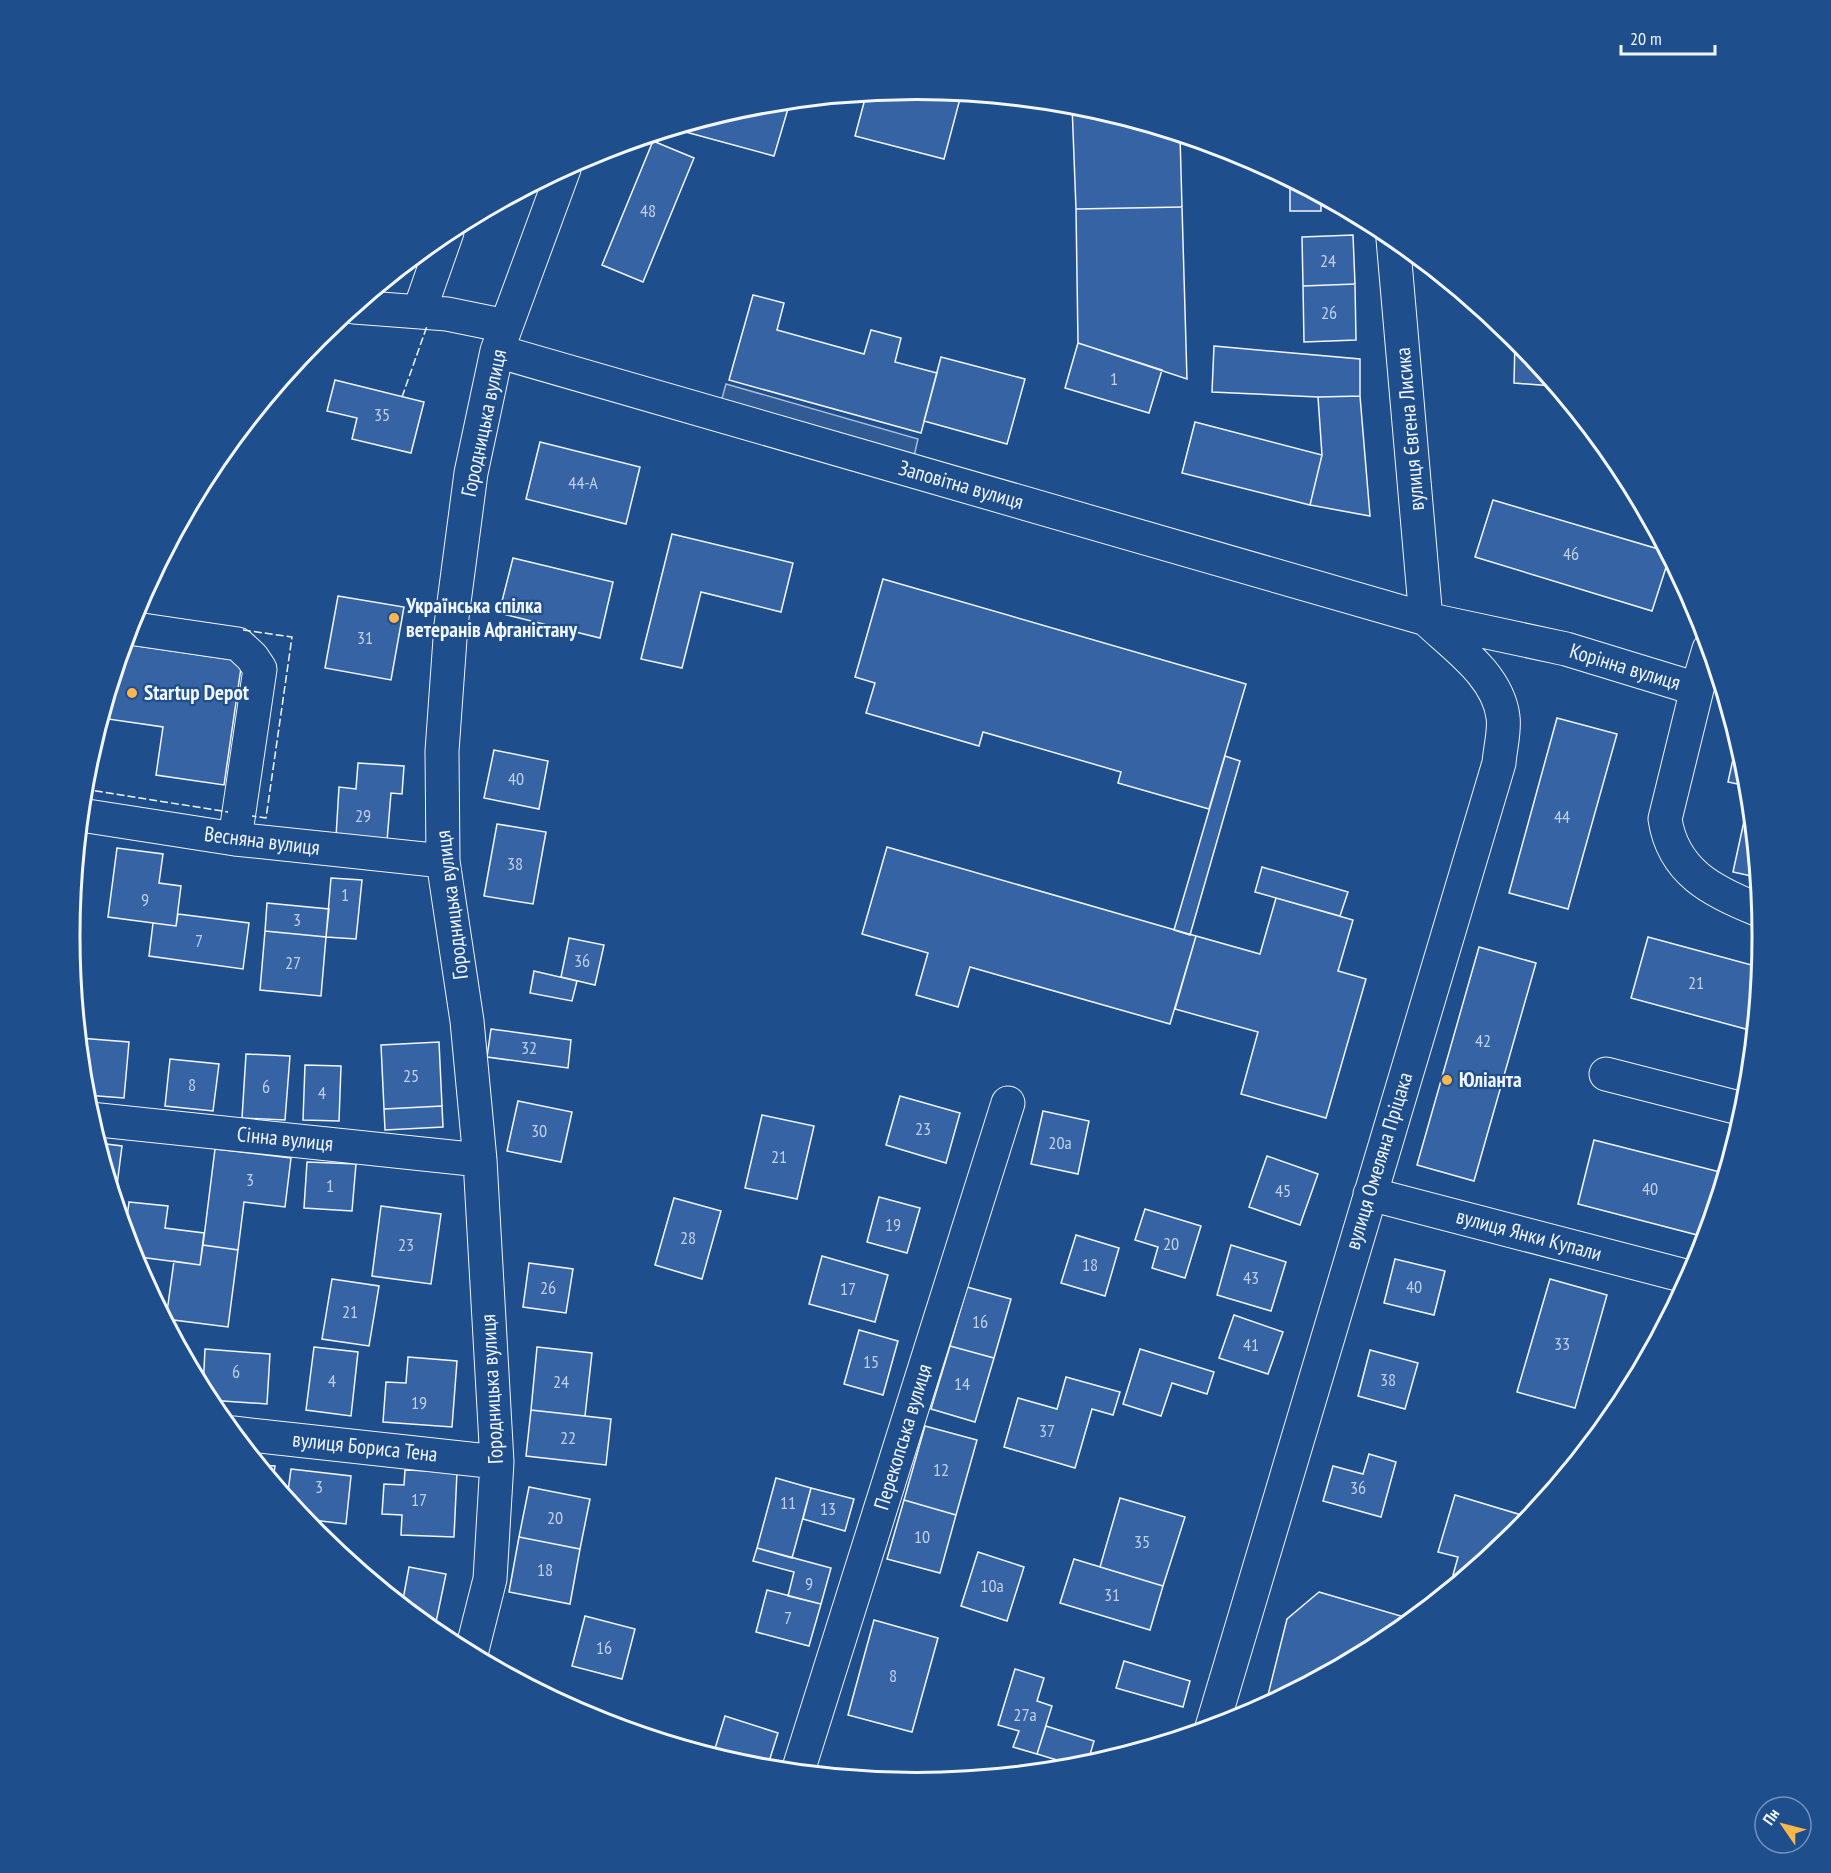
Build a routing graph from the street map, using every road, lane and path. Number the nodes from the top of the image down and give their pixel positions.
1 (560, 181) edge
2 (442, 248) edge
3 (1394, 251) edge
4 (364, 308) edge
5 (420, 312) junction
6 (501, 339) junction
7 (1426, 619) junction
8 (138, 629) edge
9 (1705, 661) edge
10 (1697, 689) junction
11 (89, 816) edge
12 (235, 839) junction
13 (443, 861) junction
14 (1751, 907) edge
15 (1606, 1074) dead end
16 (1008, 1103) dead end
17 (1734, 1107) edge
18 (101, 1120) edge
19 (480, 1160) junction
20 (1370, 1194) junction
21 (1680, 1274) edge
22 (244, 1434) edge
23 (497, 1462) junction
24 (473, 1645) edge
25 (1215, 1716) edge
26 (800, 1764) edge

1 - 6 street, Городницька вулиця
2 - 5 street
3 - 7 street, вулиця Євгена Лисика
4 - 5 street, Заповітна вулиця
5 - 6 street, Заповітна вулиця
6 - 7 street, Заповітна вулиця
6 - 13 street, Городницька вулиця
7 - 10 street, Корінна вулиця
7 - 20 street, вулиця Омеляна Пріцака
8 - 12 street
9 - 10 street
10 - 14 street, Корінна вулиця
11 - 12 street, Весняна вулиця
12 - 13 street, Весняна вулиця
13 - 19 street, Городницька вулиця
15 - 17 street
16 - 26 street, Перекопська вулиця
18 - 19 street, Сінна вулиця
19 - 23 street, Городницька вулиця
20 - 21 street, вулиця Янки Купали
20 - 25 street, вулиця Омеляна Пріцака
22 - 23 street, вулиця Бориса Тена
23 - 24 street, Городницька вулиця

